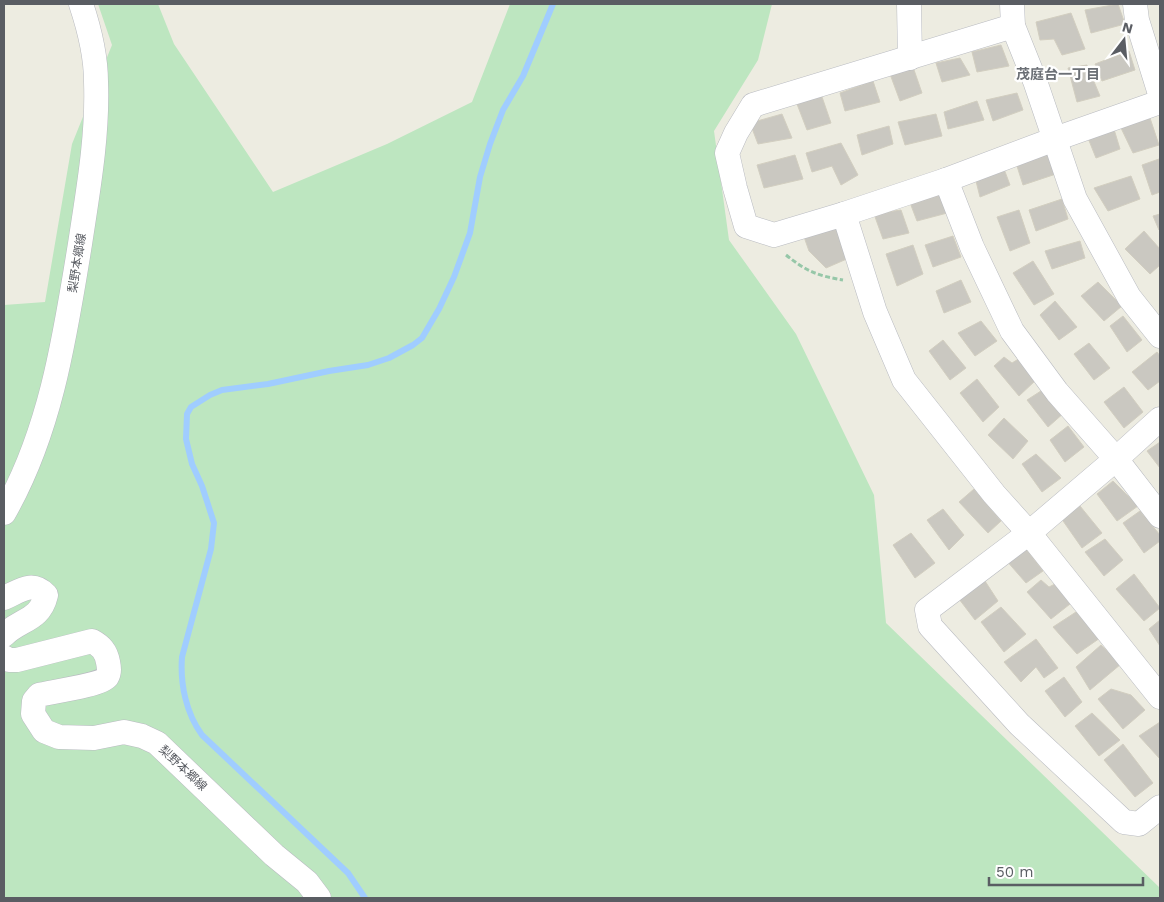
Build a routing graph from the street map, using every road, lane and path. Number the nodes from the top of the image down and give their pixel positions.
1 (81, 4) edge
2 (908, 4) edge
3 (1135, 4) edge
4 (1012, 15) edge
5 (910, 58) junction
6 (1160, 94) edge
7 (1160, 102) edge
8 (1055, 139) junction
9 (946, 180) junction
10 (844, 214) junction
11 (760, 230) junction
12 (866, 284) junction
13 (1160, 336) edge
14 (1160, 419) edge
15 (1116, 460) junction
16 (4, 513) edge
17 (1160, 516) edge
18 (1029, 533) junction
19 (4, 598) edge
20 (4, 635) edge
21 (4, 657) edge
22 (1160, 698) edge
23 (1160, 806) edge
24 (319, 898) edge

1 - 16 street, 梨野本郷線
2 - 5 street
3 - 6 street
4 - 5 street
4 - 8 street
5 - 11 street
7 - 8 street
8 - 9 street
8 - 13 street
9 - 10 street
9 - 15 street
10 - 11 street
10 - 12 street
11 - 12 path
12 - 18 street
14 - 15 street
15 - 17 street
15 - 18 street
18 - 22 street
18 - 23 street
19 - 20 street
21 - 24 street, 梨野本郷線

